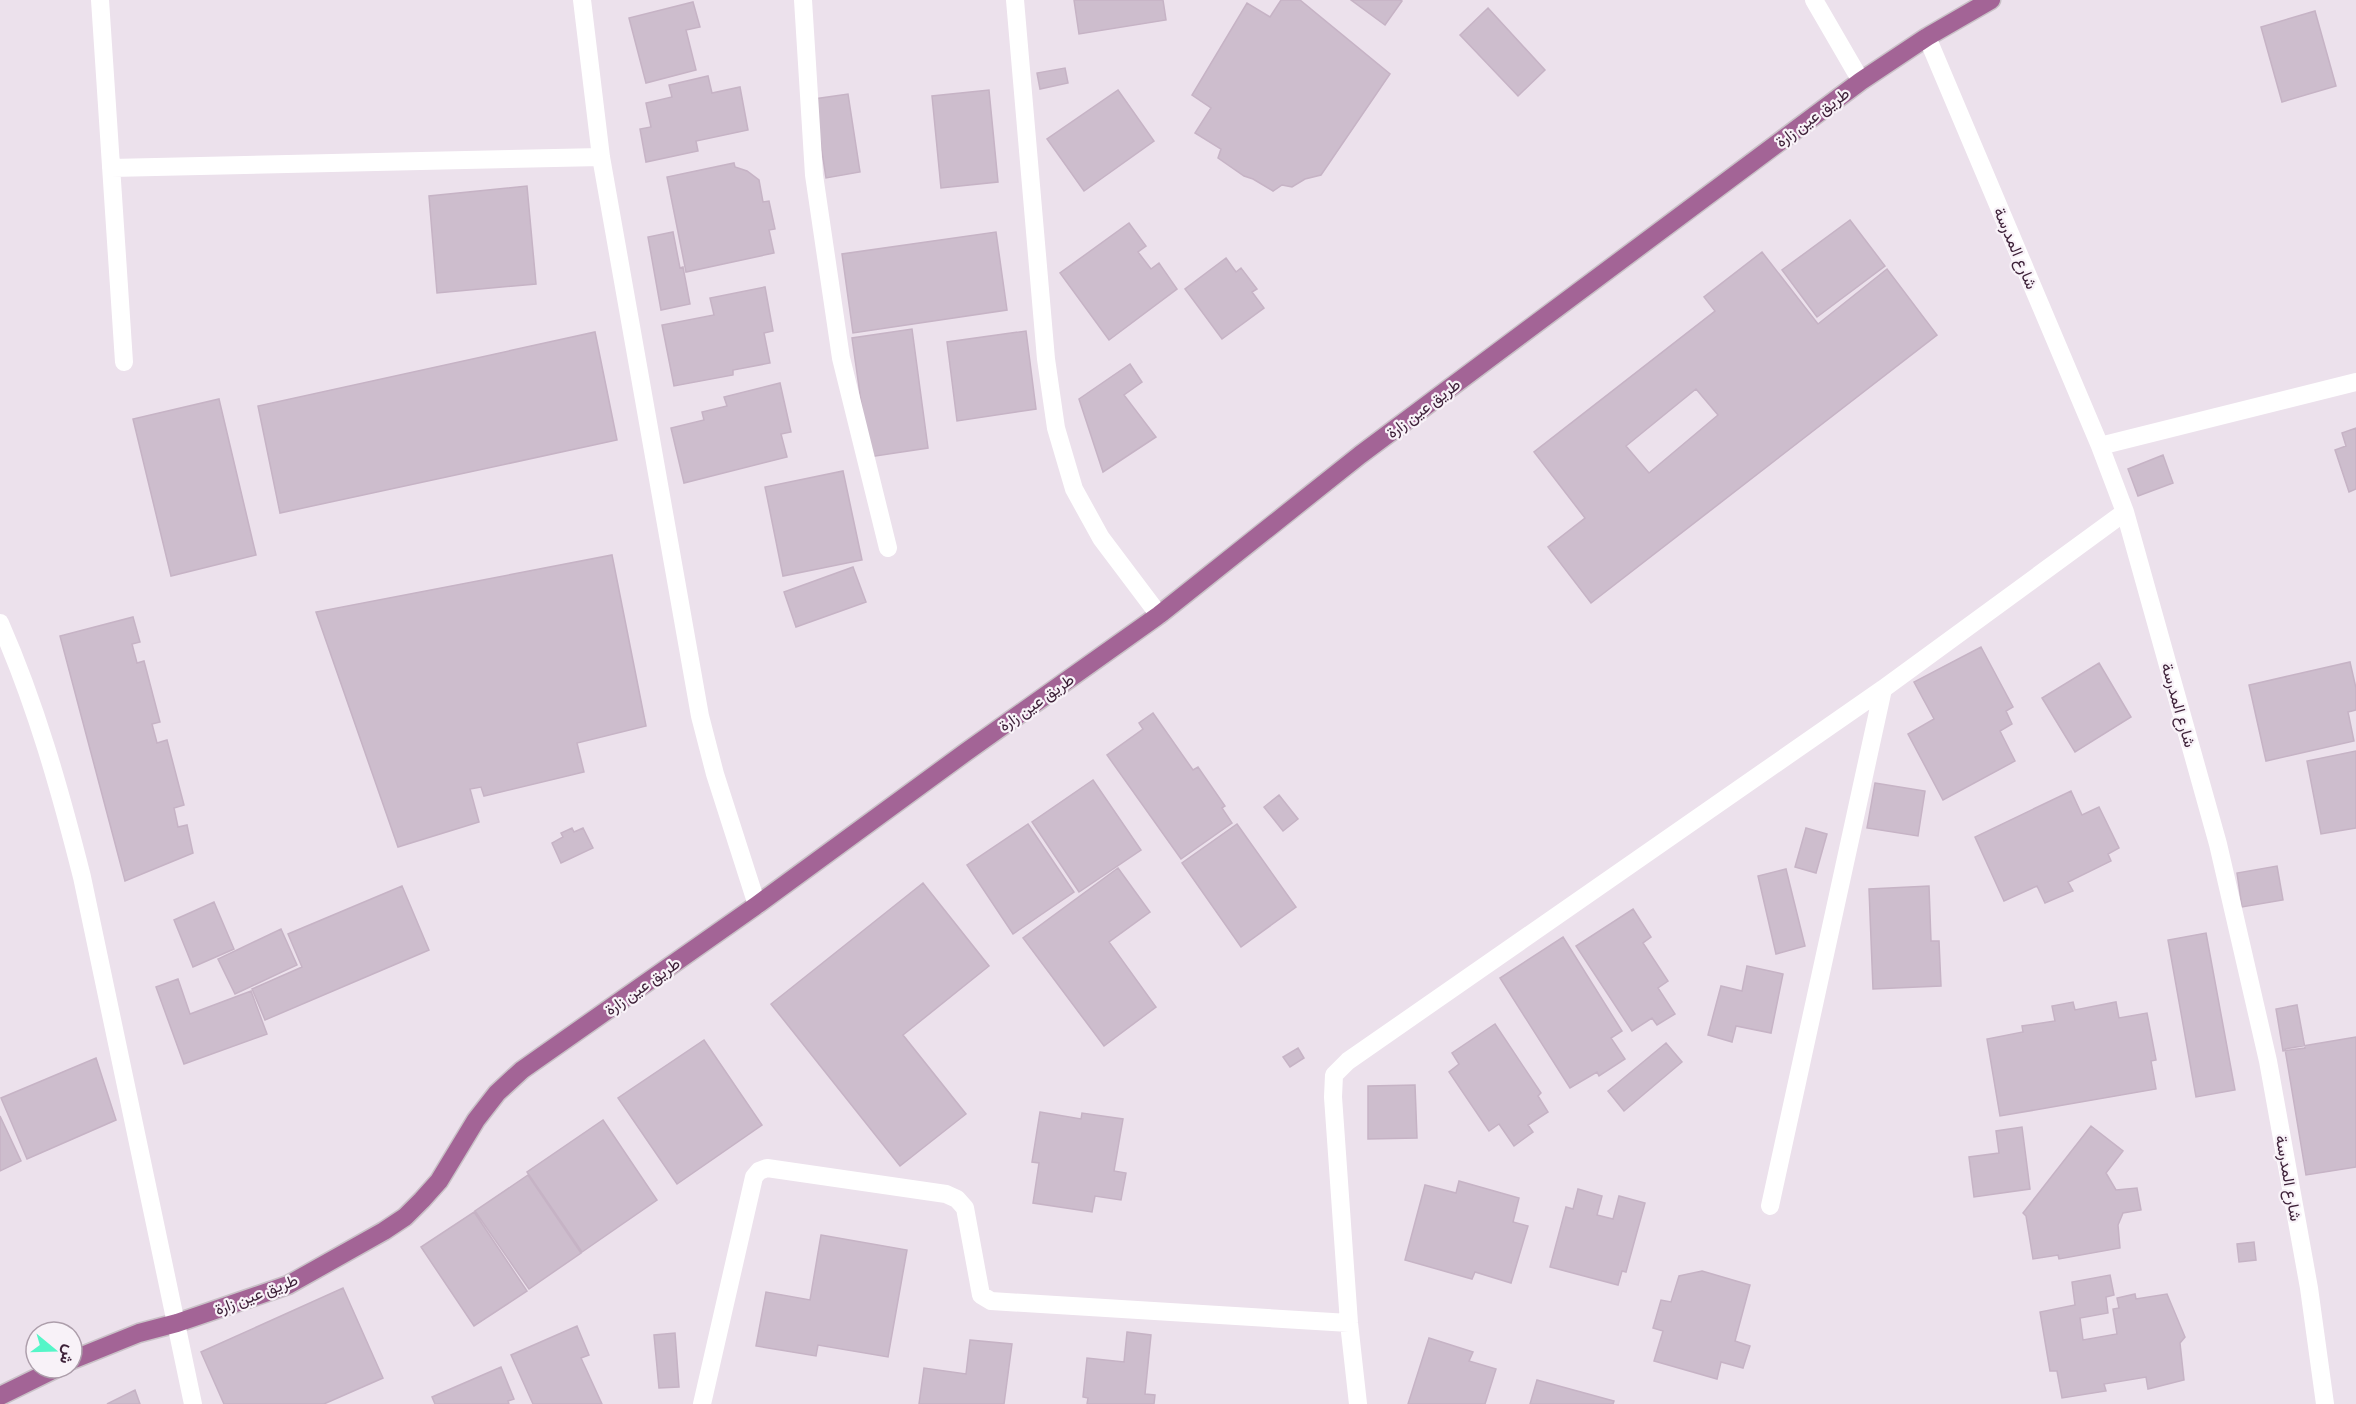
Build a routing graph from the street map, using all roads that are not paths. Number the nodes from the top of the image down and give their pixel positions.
1 (100, 0) edge
2 (582, 0) edge
3 (803, 0) edge
4 (1015, 0) edge
5 (1814, 0) edge
6 (1991, 0) edge
7 (1927, 37) junction
8 (1861, 81) junction
9 (601, 157) junction
10 (111, 168) junction
11 (124, 362) dead end
12 (2356, 382) edge
13 (2100, 446) junction
14 (2125, 512) junction
15 (888, 549) dead end
16 (1159, 615) junction
17 (0, 623) edge
18 (1883, 689) junction
19 (757, 905) junction
20 (1770, 1206) dead end
21 (177, 1323) junction
22 (1349, 1323) junction
23 (84, 1355) edge
24 (33, 1380) edge
25 (0, 1396) edge
26 (193, 1404) edge
27 (702, 1404) edge
28 (1358, 1404) edge
29 (2325, 1404) edge

1 - 10 street
2 - 9 street
3 - 15 street
4 - 16 street
5 - 8 street
6 - 7 main road, طريق عين زارة
7 - 8 main road, طريق عين زارة
7 - 13 street, شارع المدرسة
8 - 16 main road, طريق عين زارة
9 - 10 street
9 - 19 street
10 - 11 street
12 - 13 street
13 - 14 street, شارع المدرسة
14 - 18 street
14 - 29 street, شارع المدرسة
16 - 19 main road, طريق عين زارة
17 - 21 street
18 - 20 street
18 - 22 street
19 - 21 main road, طريق عين زارة
21 - 23 main road, طريق عين زارة
21 - 26 street
22 - 27 street
22 - 28 street
24 - 25 main road

